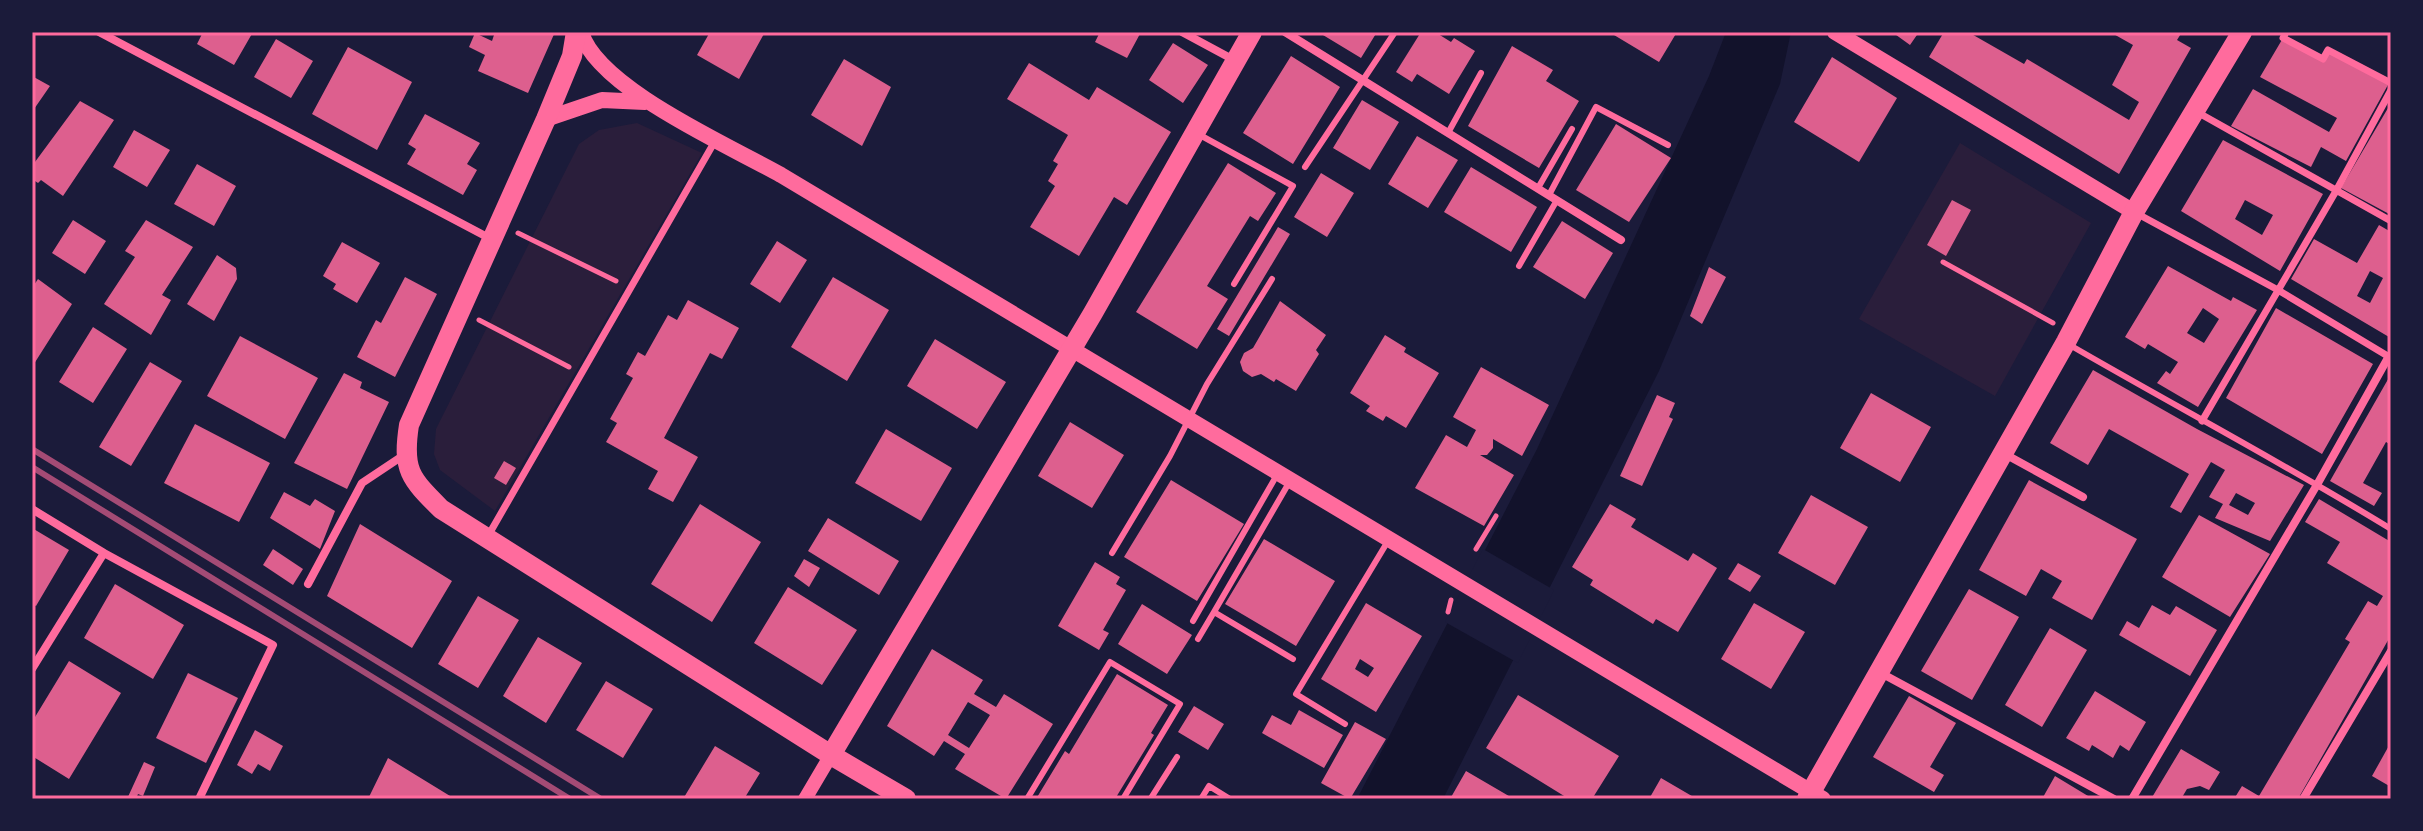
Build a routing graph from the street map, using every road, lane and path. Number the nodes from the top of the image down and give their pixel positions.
1 (99, 32) edge
2 (578, 32) edge
3 (1182, 32) edge
4 (1252, 32) edge
5 (1285, 32) edge
6 (1395, 32) edge
7 (1835, 32) edge
8 (2242, 32) edge
9 (2286, 32) edge
10 (111, 35) edge
11 (1235, 61) junction
12 (1481, 73) dead end
13 (1363, 80) junction
14 (2391, 83) edge
15 (2391, 90) edge
16 (646, 102) junction
17 (2195, 111) junction
18 (546, 119) junction
19 (1572, 129) dead end
20 (1195, 132) junction
21 (1448, 133) junction
22 (716, 139) junction
23 (1668, 145) dead end
24 (1305, 167) dead end
25 (1538, 188) junction
26 (2336, 191) junction
27 (1553, 198) junction
28 (2134, 212) junction
29 (2391, 221) edge
30 (495, 232) junction
31 (1621, 240) dead end
32 (1943, 262) dead end
33 (1519, 266) dead end
34 (1272, 279) dead end
35 (1234, 284) dead end
36 (630, 288) junction
37 (2278, 290) junction
38 (459, 312) junction
39 (2068, 338) junction
40 (1072, 348) junction
41 (2390, 356) edge
42 (580, 373) junction
43 (1188, 419) junction
44 (2202, 421) junction
45 (2002, 453) junction
46 (404, 455) junction
47 (1284, 477) junction
48 (2318, 483) junction
49 (2083, 497) dead end
50 (32, 509) edge
51 (1496, 516) dead end
52 (2391, 529) edge
53 (487, 538) junction
54 (1390, 538) junction
55 (1476, 549) dead end
56 (104, 553) junction
57 (1112, 553) dead end
58 (308, 584) dead end
59 (1214, 612) junction
60 (1193, 621) dead end
61 (1198, 639) dead end
62 (2391, 651) edge
63 (1293, 659) dead end
64 (32, 669) edge
65 (1877, 671) junction
66 (1345, 724) dead end
67 (831, 755) junction
68 (1177, 757) dead end
69 (1813, 797) edge
70 (199, 799) edge
71 (805, 799) edge
72 (906, 799) edge
73 (1027, 799) edge
74 (1123, 799) edge
75 (1151, 799) edge
76 (1201, 799) edge
77 (1230, 799) edge
78 (2114, 799) edge
79 (2132, 799) edge
80 (2303, 799) edge

1 - 10 street
2 - 16 main road
2 - 18 main road
3 - 11 street
4 - 11 main road
5 - 13 street
6 - 13 lane
7 - 28 main road
8 - 17 main road
9 - 14 street
10 - 30 street
11 - 20 main road
12 - 21 lane
13 - 21 street
13 - 24 lane
15 - 26 street
16 - 18 main road
16 - 22 main road
17 - 26 street
17 - 28 main road
18 - 30 main road
19 - 25 lane
20 - 35 lane
20 - 40 main road
21 - 25 street
22 - 36 street
22 - 40 main road
23 - 27 lane
25 - 27 street
26 - 29 street
26 - 37 street
27 - 31 street
27 - 33 lane
28 - 37 street
28 - 39 main road
30 - 36 path
30 - 38 main road
32 - 39 path
34 - 43 lane
36 - 42 street
37 - 41 street
37 - 44 street
38 - 42 path
38 - 46 main road
39 - 44 lane
39 - 45 main road
40 - 43 main road
40 - 67 main road
41 - 48 street
42 - 53 street
43 - 47 main road
43 - 57 lane
44 - 48 lane
45 - 49 street
45 - 65 main road
46 - 53 main road
46 - 58 street
47 - 54 main road
47 - 59 lane
47 - 60 lane
48 - 52 lane
48 - 79 street
50 - 56 street
51 - 55 path
53 - 67 main road
54 - 66 lane
54 - 69 main road
56 - 64 street
56 - 70 street
59 - 61 lane
59 - 63 lane
62 - 80 street
65 - 69 main road
65 - 78 street
67 - 71 street
67 - 72 main road
68 - 75 lane
73 - 74 lane
76 - 77 lane

